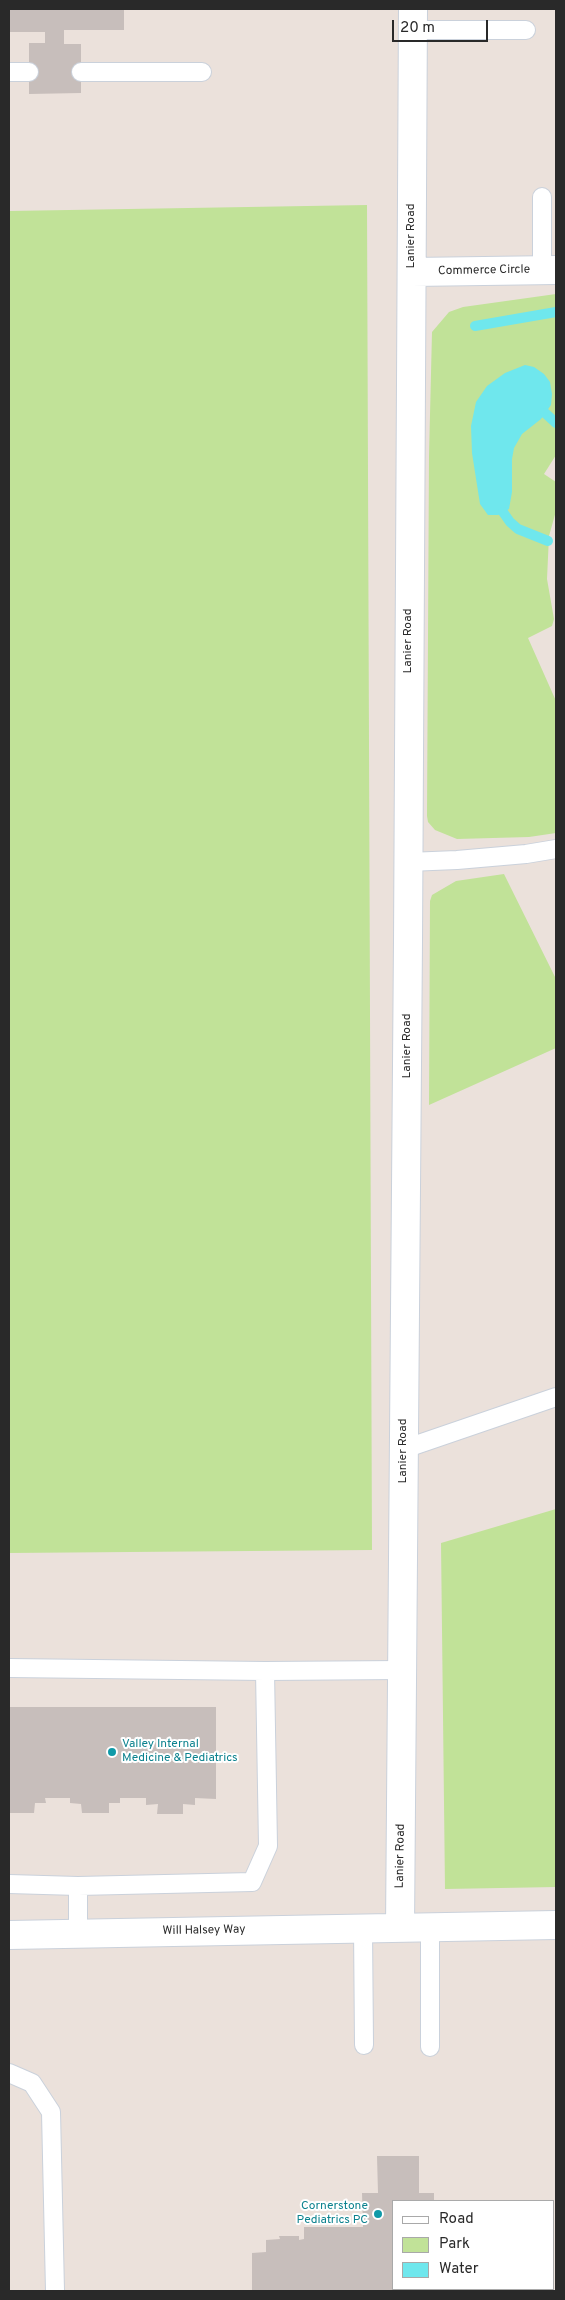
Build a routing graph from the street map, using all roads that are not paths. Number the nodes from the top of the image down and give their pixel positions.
1 (413, 19) edge
2 (526, 30) dead end
3 (9, 72) edge
4 (29, 72) dead end
5 (81, 72) dead end
6 (202, 72) dead end
7 (542, 197) dead end
8 (549, 270) edge
9 (412, 272) junction
10 (556, 849) edge
11 (408, 862) junction
12 (556, 1397) edge
13 (404, 1449) junction
14 (9, 1668) edge
15 (402, 1670) junction
16 (265, 1671) junction
17 (9, 1884) edge
18 (78, 1886) junction
19 (556, 1925) edge
20 (430, 1926) junction
21 (363, 1927) junction
22 (400, 1927) junction
23 (78, 1934) junction
24 (9, 1935) edge
25 (364, 2045) dead end
26 (430, 2047) dead end
27 (9, 2074) edge
28 (54, 2291) edge

1 - 2 lane
1 - 9 street, Lanier Road
3 - 4 lane
5 - 6 lane
7 - 8 lane
8 - 9 street, Commerce Circle
9 - 11 street, Lanier Road
10 - 11 lane
11 - 13 street, Lanier Road
12 - 13 lane
13 - 15 street, Lanier Road
14 - 16 lane
15 - 16 lane
15 - 22 street, Lanier Road
16 - 18 lane
17 - 18 lane
18 - 23 lane
19 - 20 street
20 - 22 street
20 - 26 lane
21 - 22 street, Will Halsey Way
21 - 23 street, Will Halsey Way
21 - 25 lane
23 - 24 street, Will Halsey Way
27 - 28 lane

